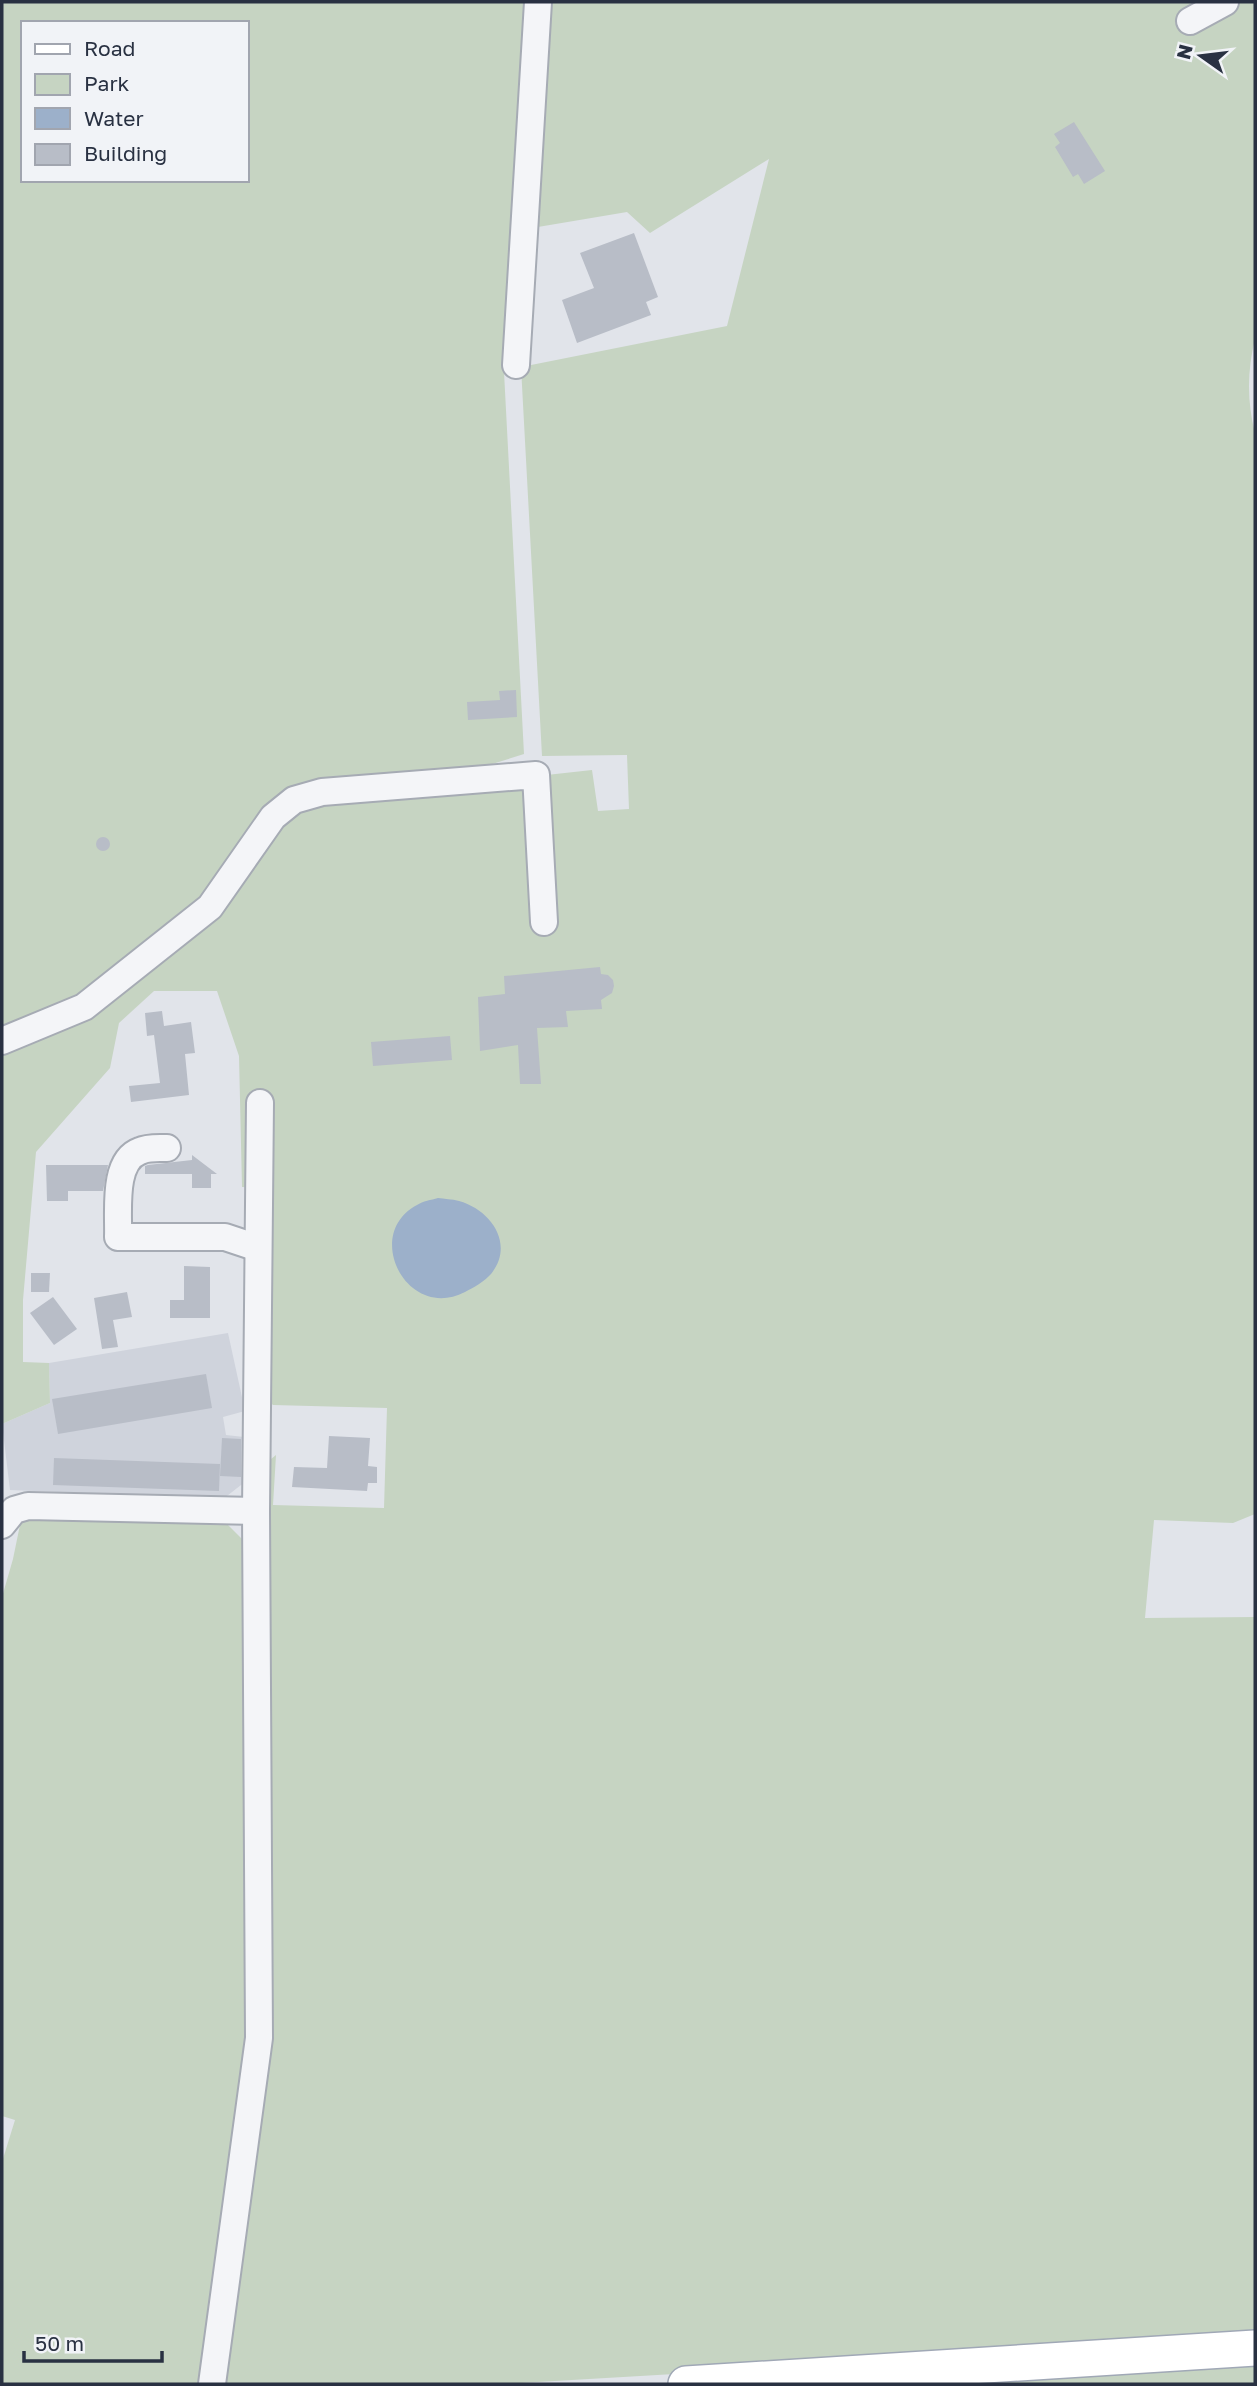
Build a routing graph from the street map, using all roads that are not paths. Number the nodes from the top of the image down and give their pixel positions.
1 (538, 2) edge
2 (1225, 2) edge
3 (1190, 21) dead end
4 (516, 365) dead end
5 (544, 922) dead end
6 (2, 1041) edge
7 (260, 1104) dead end
8 (167, 1148) dead end
9 (258, 1248) junction
10 (256, 1511) junction
11 (2, 1525) edge
12 (1255, 2348) edge
13 (212, 2384) edge
14 (686, 2384) edge

1 - 4 street
2 - 3 street
5 - 6 street
7 - 9 street
8 - 9 street
9 - 10 street
10 - 11 street
10 - 13 street
12 - 14 main road

